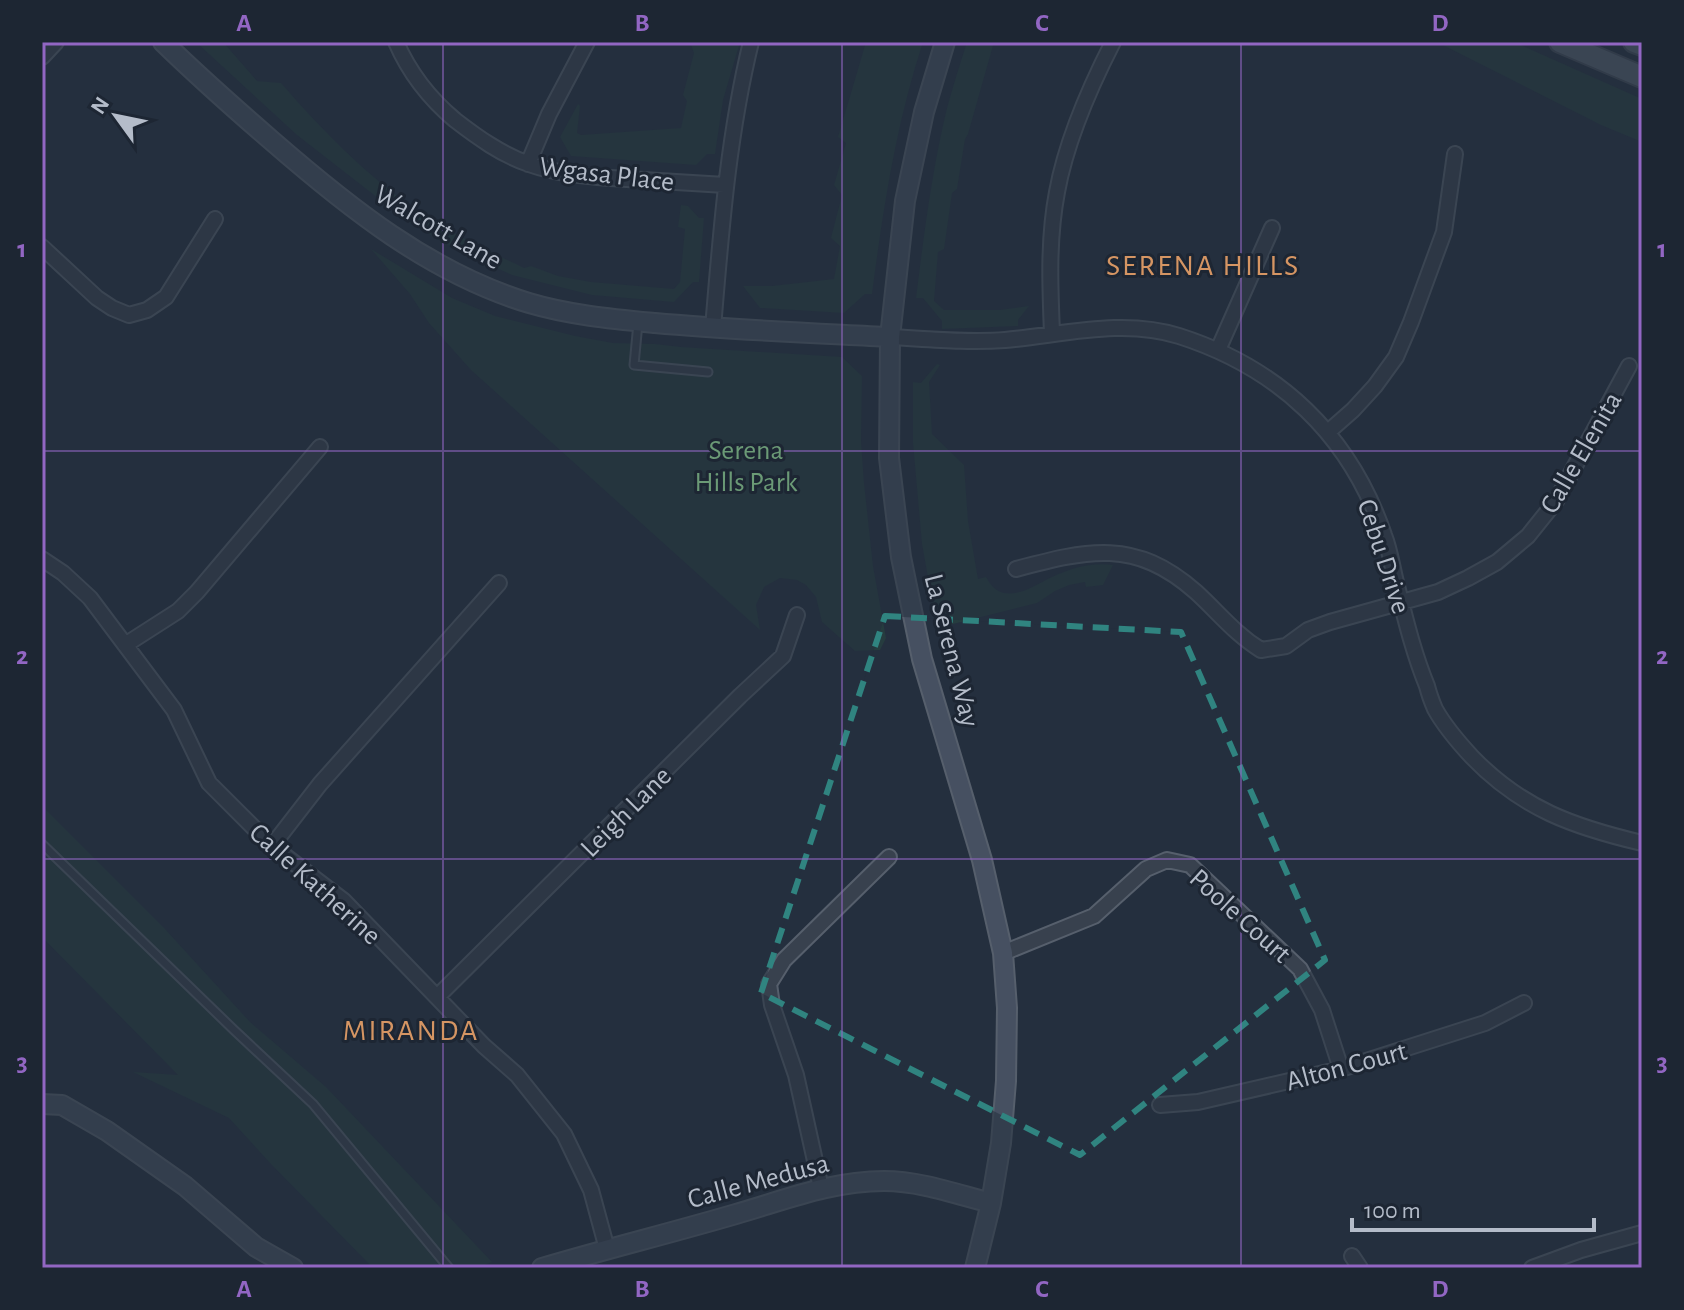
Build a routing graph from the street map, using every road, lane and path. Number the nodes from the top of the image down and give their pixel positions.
1 (56, 42) edge
2 (163, 42) edge
3 (396, 42) edge
4 (587, 42) edge
5 (751, 42) edge
6 (945, 42) edge
7 (1113, 42) edge
8 (1560, 42) edge
9 (1634, 42) edge
10 (1642, 45) edge
11 (42, 57) edge
12 (1642, 77) edge
13 (1455, 154) dead end
14 (528, 164) junction
15 (725, 185) junction
16 (215, 219) dead end
17 (1272, 228) dead end
18 (42, 247) edge
19 (638, 321) junction
20 (713, 328) junction
21 (1052, 333) junction
22 (890, 337) junction
23 (1218, 350) junction
24 (1629, 366) dead end
25 (708, 372) dead end
26 (1328, 432) junction
27 (320, 447) dead end
28 (42, 559) edge
29 (1016, 569) dead end
30 (499, 583) dead end
31 (1401, 603) junction
32 (797, 615) dead end
33 (125, 645) junction
34 (1642, 843) edge
35 (42, 844) edge
36 (272, 846) junction
37 (889, 857) dead end
38 (1003, 953) junction
39 (437, 997) junction
40 (1524, 1003) dead end
41 (1341, 1069) junction
42 (42, 1104) edge
43 (1160, 1105) dead end
44 (821, 1188) junction
45 (991, 1203) junction
46 (1642, 1233) edge
47 (607, 1249) junction
48 (293, 1268) edge
49 (449, 1268) edge
50 (542, 1268) edge
51 (975, 1268) edge
52 (1532, 1268) edge

1 - 11 street
2 - 19 street, Walcott Lane
3 - 14 street, Wgasa Place
4 - 14 street
5 - 15 street
6 - 22 street, La Serena Way
7 - 21 street
8 - 12 main road
9 - 10 main road
13 - 26 street
14 - 15 street, Wgasa Place
15 - 20 street
16 - 18 street
17 - 23 street
19 - 20 street, Walcott Lane
19 - 25 lane
20 - 22 street, Walcott Lane
21 - 22 street, Cebu Drive
21 - 23 street, Cebu Drive
22 - 38 street, La Serena Way
23 - 26 street, Cebu Drive
24 - 31 street, Calle Elenita
26 - 31 street, Cebu Drive
27 - 33 street
28 - 33 street, Calle Katherine
29 - 31 street, Calle Elenita
30 - 36 street
31 - 34 street, Cebu Drive
32 - 39 street, Leigh Lane
33 - 36 street, Calle Katherine
35 - 49 lane
36 - 39 street, Calle Katherine
37 - 44 street
38 - 41 street, Poole Court
38 - 45 street, La Serena Way
39 - 47 street, Calle Katherine
40 - 41 street, Alton Court
41 - 43 street, Alton Court
42 - 48 street
44 - 45 street, Calle Medusa
44 - 47 street, Calle Medusa
45 - 51 street, La Serena Way
46 - 52 street
47 - 50 street, Calle Medusa

